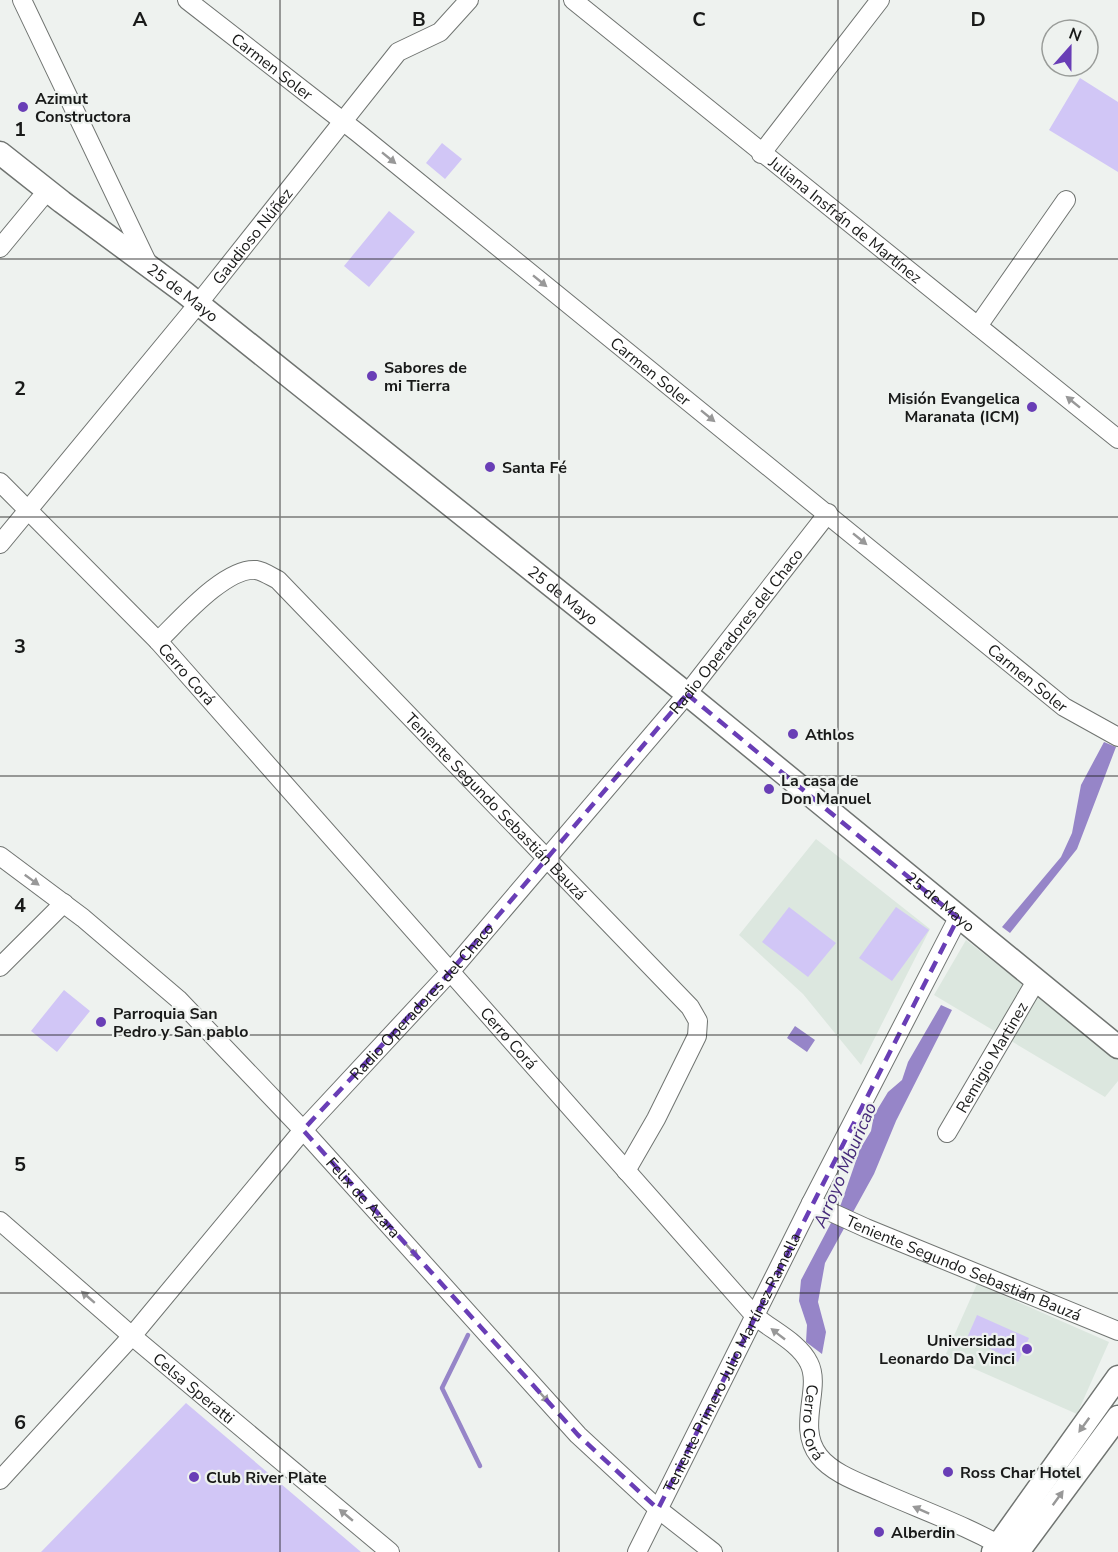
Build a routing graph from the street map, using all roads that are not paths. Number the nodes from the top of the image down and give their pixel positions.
1 (22, 0) edge
2 (187, 0) edge
3 (469, 0) edge
4 (573, 0) edge
5 (880, 0) edge
6 (343, 121) junction
7 (0, 153) edge
8 (761, 154) junction
9 (47, 191) junction
10 (1066, 200) dead end
11 (0, 248) edge
12 (149, 266) junction
13 (198, 304) junction
14 (978, 326) junction
15 (1118, 439) edge
16 (0, 482) edge
17 (28, 510) junction
18 (828, 513) junction
19 (0, 544) edge
20 (158, 641) junction
21 (687, 694) junction
22 (1118, 737) edge
23 (0, 856) edge
24 (545, 859) junction
25 (64, 903) junction
26 (958, 918) junction
27 (0, 967) edge
28 (450, 972) junction
29 (1036, 981) junction
30 (1118, 1047) edge
31 (303, 1130) junction
32 (947, 1132) dead end
33 (626, 1171) junction
34 (811, 1203) junction
35 (0, 1221) edge
36 (754, 1315) junction
37 (1118, 1331) edge
38 (132, 1336) junction
39 (1118, 1377) edge
40 (1118, 1417) edge
41 (0, 1480) edge
42 (658, 1509) junction
43 (1012, 1548) edge
44 (390, 1552) edge
45 (637, 1552) edge
46 (713, 1552) edge

1 - 12 street
2 - 6 street, Carmen Soler
3 - 6 street, Gaudioso Núñez
4 - 8 street, Juliana Insfrán de Martínez
5 - 8 street
6 - 13 street, Gaudioso Núñez
6 -> 18 street, Carmen Soler
7 - 9 main road, 25 de Mayo
8 - 14 street, Juliana Insfrán de Martínez
9 - 11 street
9 - 12 main road, 25 de Mayo
10 - 14 street
12 - 13 main road, 25 de Mayo
13 - 17 street, Gaudioso Núñez
13 - 21 main road, 25 de Mayo
15 -> 14 street, Juliana Insfrán de Martínez
16 - 17 street, Cerro Corá
17 - 19 street, Gaudioso Núñez
17 - 20 street, Cerro Corá
18 - 21 street, Radio Operadores del Chaco
18 -> 22 street, Carmen Soler
20 - 24 street, Teniente Segundo Sebastián Bauzá
20 - 28 street, Cerro Corá
21 - 24 street, Radio Operadores del Chaco
21 - 26 main road, 25 de Mayo
23 -> 25 street, Felix de Azara
24 - 28 street, Radio Operadores del Chaco
24 - 33 street, Teniente Segundo Sebastián Bauzá
25 - 27 street
25 - 31 street, Felix de Azara
26 - 29 main road, 25 de Mayo
26 - 34 street, Teniente Primero Julio Martínez Ramella
28 - 31 street, Radio Operadores del Chaco
28 - 33 street, Cerro Corá
29 - 30 main road, 25 de Mayo
29 - 32 street, Remigio Martinez
31 - 38 street, Radio Operadores del Chaco
31 -> 42 street, Felix de Azara
33 - 36 street, Cerro Corá
34 - 36 street, Teniente Primero Julio Martínez Ramella
34 - 37 street, Teniente Segundo Sebastián Bauzá
38 -> 35 street, Celsa Speratti
36 - 42 street, Teniente Primero Julio Martínez Ramella
43 -> 36 street, Cerro Corá
38 - 41 street, Radio Operadores del Chaco
44 -> 38 street, Celsa Speratti
39 -> 43 main road
43 -> 40 main road
42 - 45 street, Teniente Primero Julio Martínez Ramella
42 - 46 street, Felix de Azara

